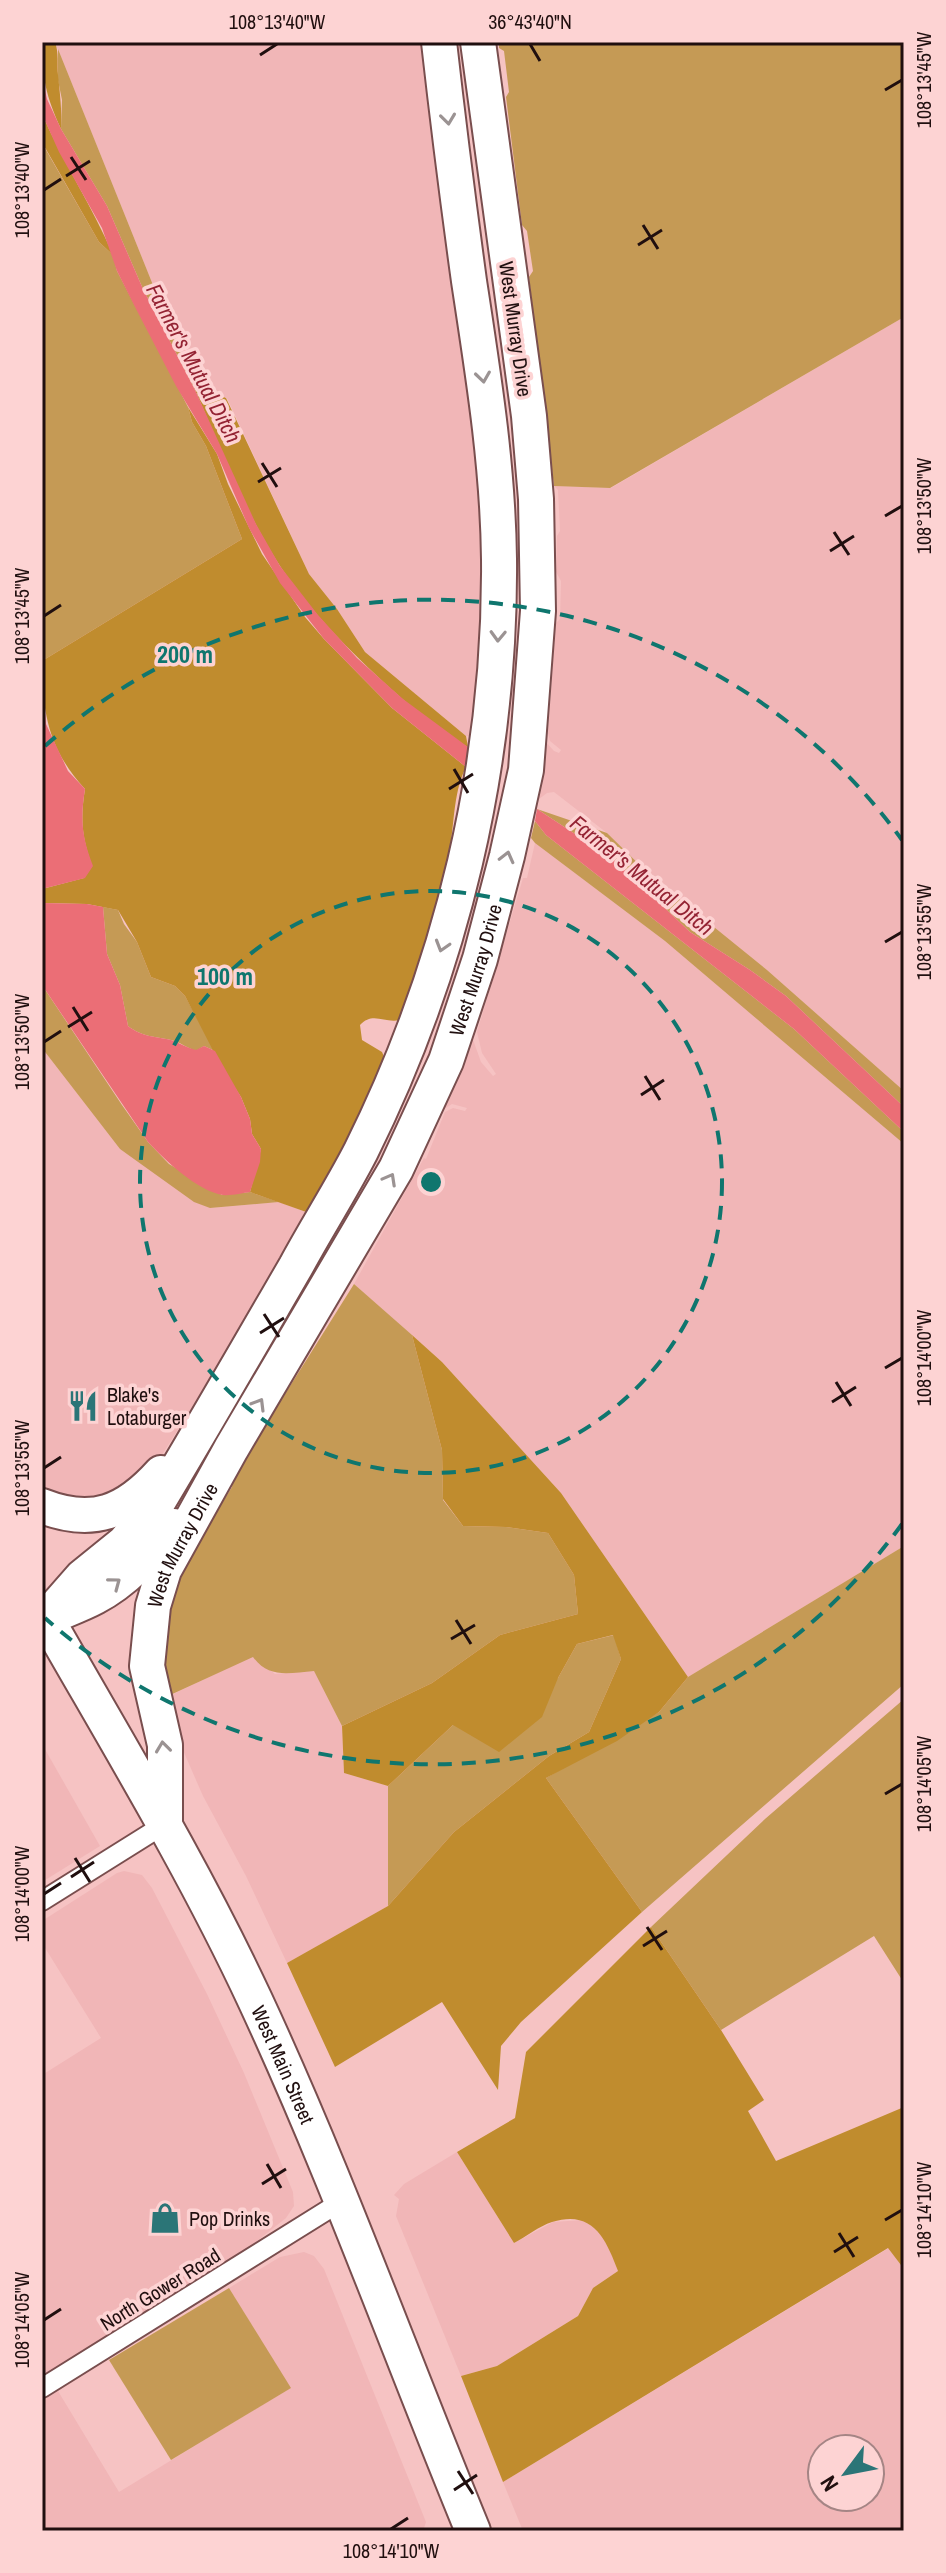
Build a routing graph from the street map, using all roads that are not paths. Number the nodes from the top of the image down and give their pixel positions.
1 (439, 42) edge
2 (478, 42) edge
3 (206, 1421) junction
4 (231, 1449) junction
5 (42, 1506) edge
6 (46, 1618) junction
7 (165, 1824) junction
8 (42, 1901) edge
9 (342, 2201) junction
10 (42, 2388) edge
11 (473, 2531) edge

1 -> 3 highway, West Murray Drive
4 -> 2 highway, West Murray Drive
3 - 5 highway
3 - 6 highway, West Murray Drive
6 -> 4 highway
7 -> 4 highway, West Murray Drive
6 - 7 highway, West Main Street
7 - 8 street
7 - 9 highway, West Main Street
9 - 10 street, North Gower Road
9 - 11 highway, West Main Street

